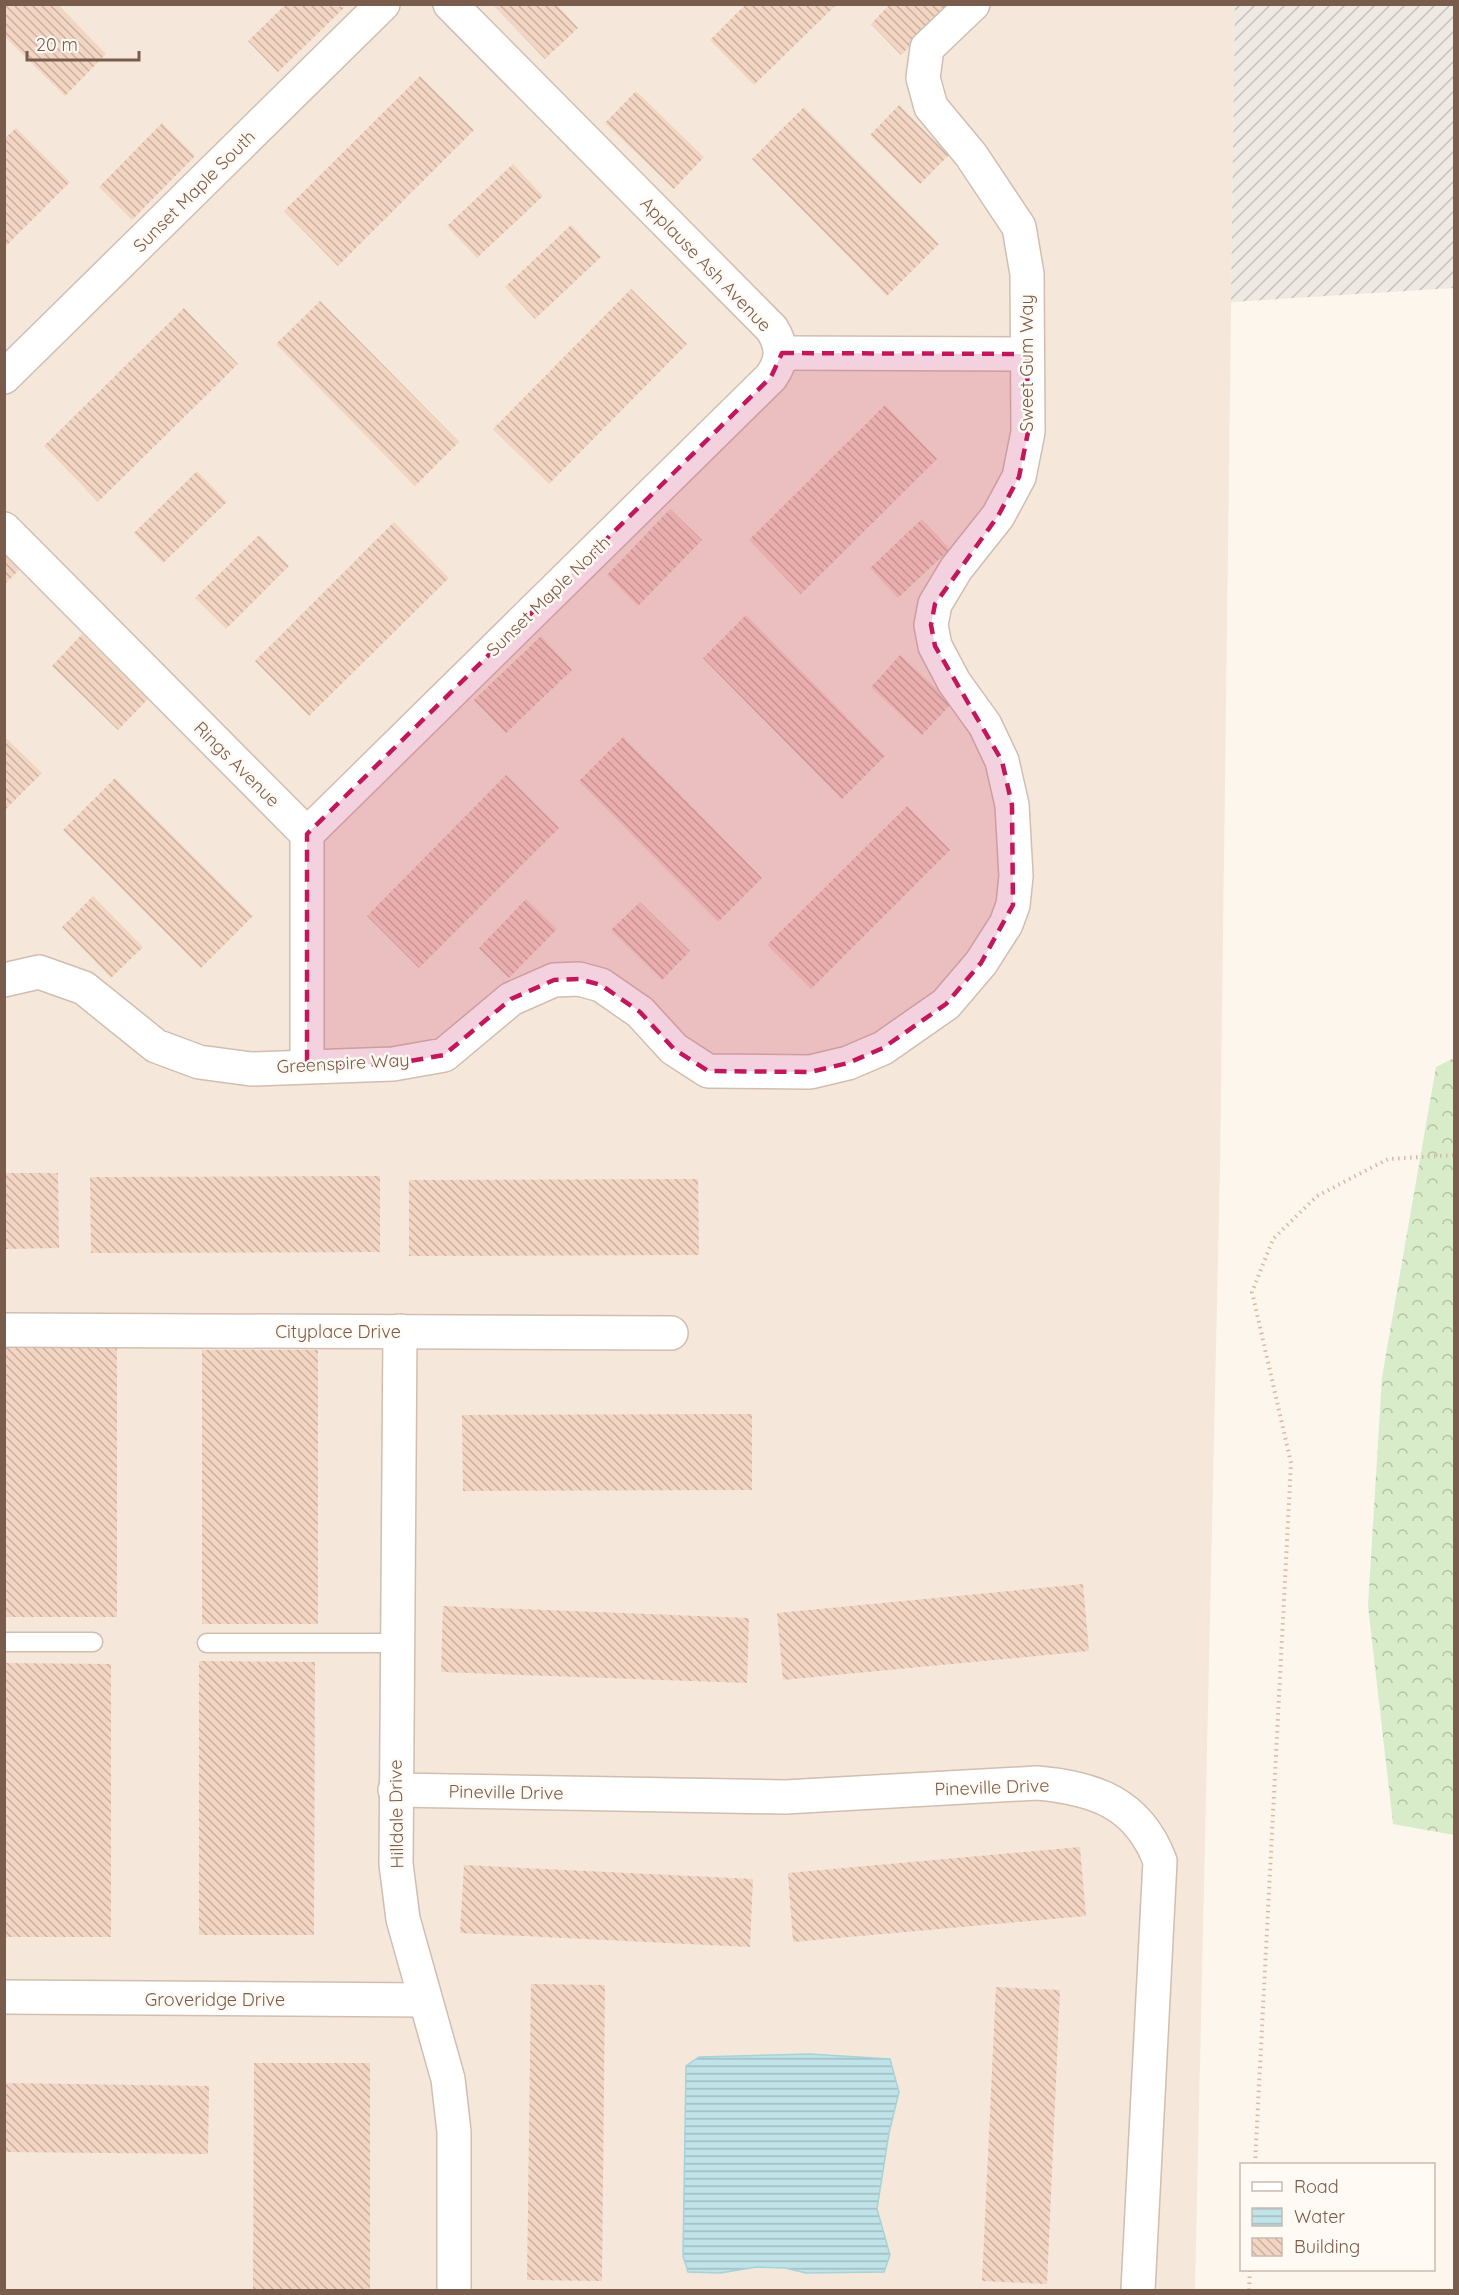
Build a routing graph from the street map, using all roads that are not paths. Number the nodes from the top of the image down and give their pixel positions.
1 (383, 4) edge
2 (450, 4) edge
3 (974, 4) edge
4 (782, 353) junction
5 (1027, 354) junction
6 (4, 377) edge
7 (4, 529) edge
8 (307, 834) junction
9 (1013, 905) joint
10 (4, 980) edge
11 (308, 1065) junction
12 (4, 1330) edge
13 (399, 1331) junction
14 (671, 1333) dead end
15 (4, 1642) edge
16 (93, 1642) dead end
17 (207, 1643) dead end
18 (396, 1643) junction
19 (395, 1790) junction
20 (4, 1997) edge
21 (425, 2000) junction
22 (454, 2290) edge
23 (1138, 2290) edge

1 - 6 street, Sunset Maple South
2 - 4 street, Applause Ash Avenue
3 - 5 street, Sweet Gum Way
4 - 5 street
4 - 8 street, Sunset Maple North
5 - 9 street, Sweet Gum Way
7 - 8 street, Rings Avenue
8 - 11 street
9 - 11 street, Greenspire Way
10 - 11 street, Greenspire Way
12 - 13 street, Cityplace Drive
13 - 14 street, Cityplace Drive
13 - 18 street, Hilldale Drive
15 - 16 lane
17 - 18 lane
18 - 19 street, Hilldale Drive
19 - 21 street, Hilldale Drive
19 - 23 street, Pineville Drive
20 - 21 street, Groveridge Drive
21 - 22 street, Hilldale Drive

